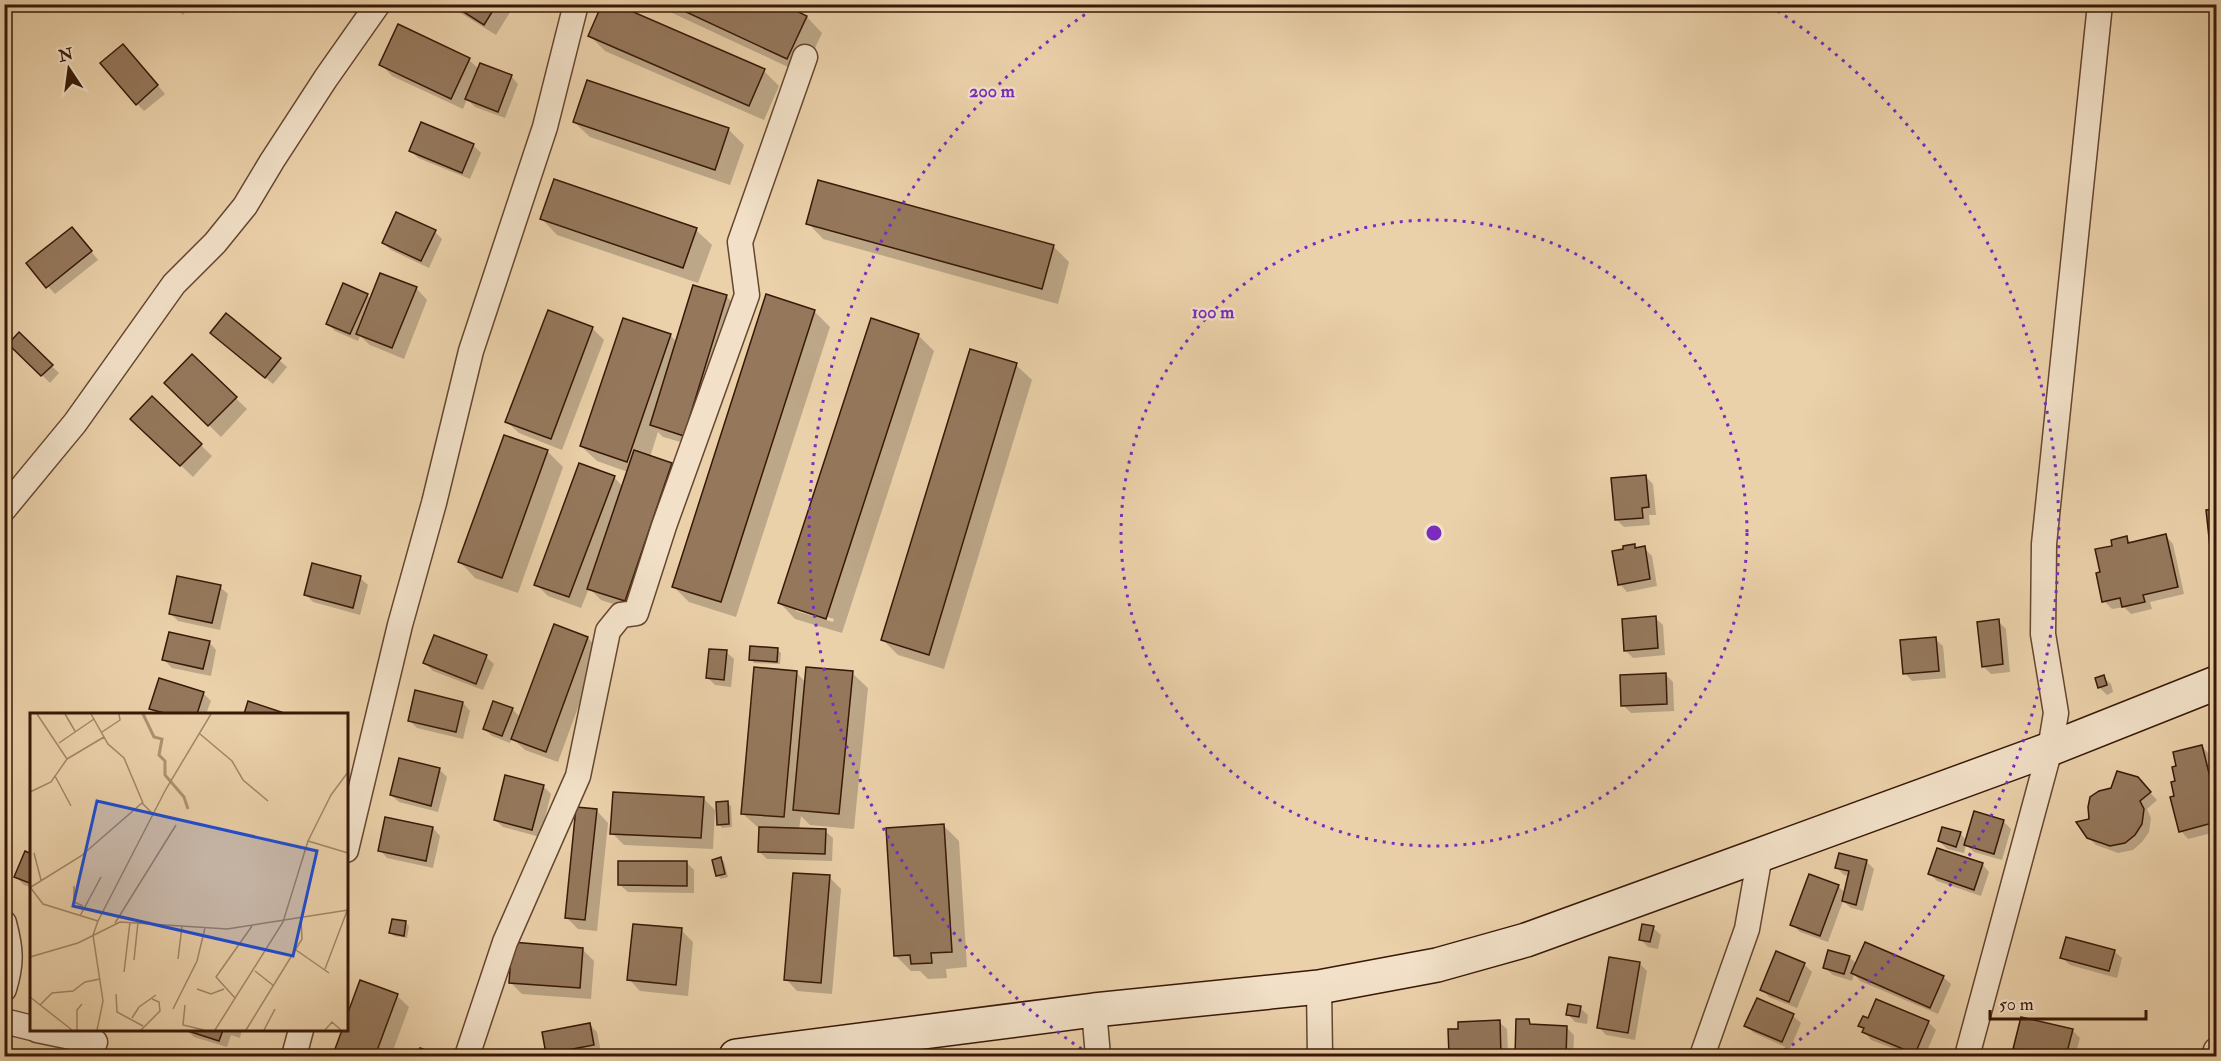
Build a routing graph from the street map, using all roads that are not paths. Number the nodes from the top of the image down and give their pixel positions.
1 (378, 4) edge
2 (2100, 4) edge
3 (572, 8) edge
4 (805, 57) dead end
5 (4, 509) edge
6 (2217, 683) edge
7 (2050, 749) junction
8 (348, 842) edge
9 (1760, 855) junction
10 (4, 923) edge
11 (1319, 987) junction
12 (4, 989) edge
13 (1094, 1010) junction
14 (4, 1021) edge
15 (30, 1028) edge
16 (46, 1031) edge
17 (300, 1031) edge
18 (95, 1042) edge
19 (2217, 1050) edge
20 (294, 1056) edge
21 (467, 1056) edge
22 (736, 1056) edge
23 (1098, 1056) edge
24 (1320, 1056) edge
25 (1702, 1056) edge
26 (1967, 1056) edge
27 (2214, 1056) edge

1 - 5 street
2 - 7 street
3 - 8 street
4 - 21 street
6 - 7 main road
7 - 9 main road
7 - 26 street
9 - 11 main road
9 - 25 street
10 - 12 street
11 - 13 main road
11 - 24 street
13 - 22 main road
13 - 23 street
14 - 15 street
16 - 18 street
17 - 20 street
19 - 27 street

